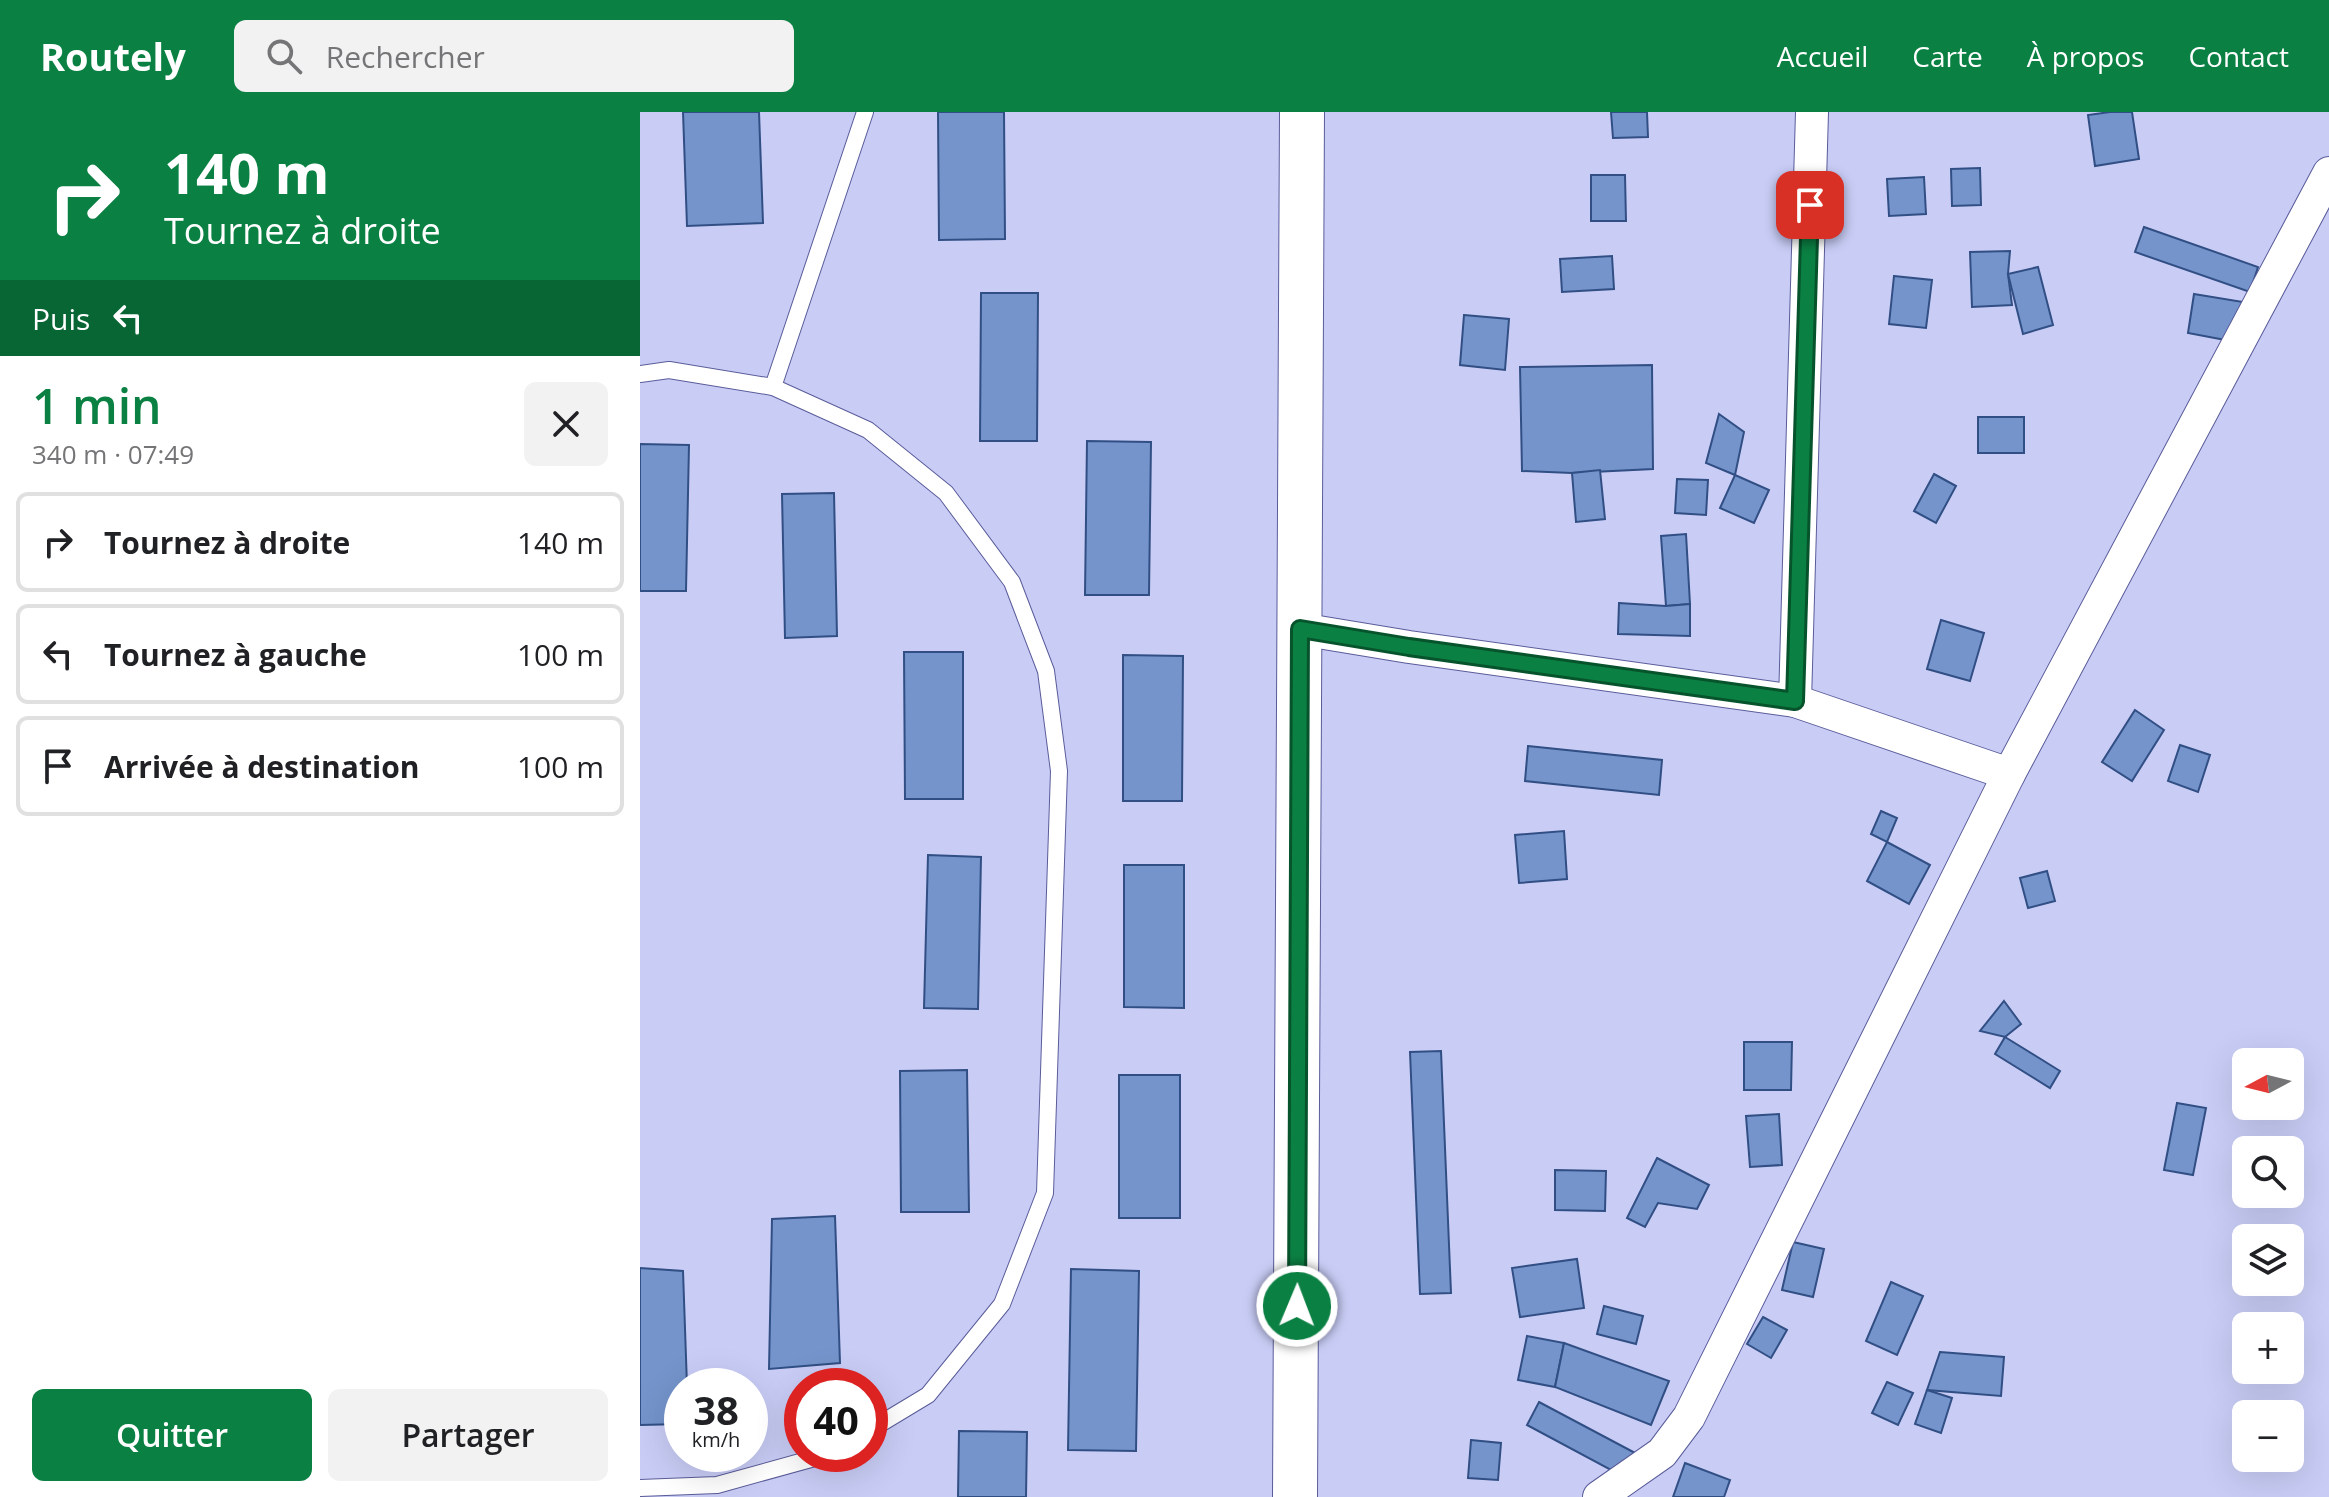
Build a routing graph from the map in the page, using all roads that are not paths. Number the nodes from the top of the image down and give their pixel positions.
1 (865, 112) edge
2 (1302, 112) edge
3 (1812, 112) edge
4 (2329, 173) edge
5 (640, 374) edge
6 (773, 387) junction
7 (1300, 629) junction
8 (1795, 701) junction
9 (2009, 774) junction
10 (888, 1419) edge
11 (784, 1466) edge
12 (640, 1488) edge
13 (1295, 1497) edge
14 (1599, 1497) edge

1 - 6 lane
2 - 7 street
3 - 8 street
4 - 9 street
5 - 6 lane
6 - 10 lane
7 - 8 street
7 - 13 street
8 - 9 street
9 - 14 street
11 - 12 lane

